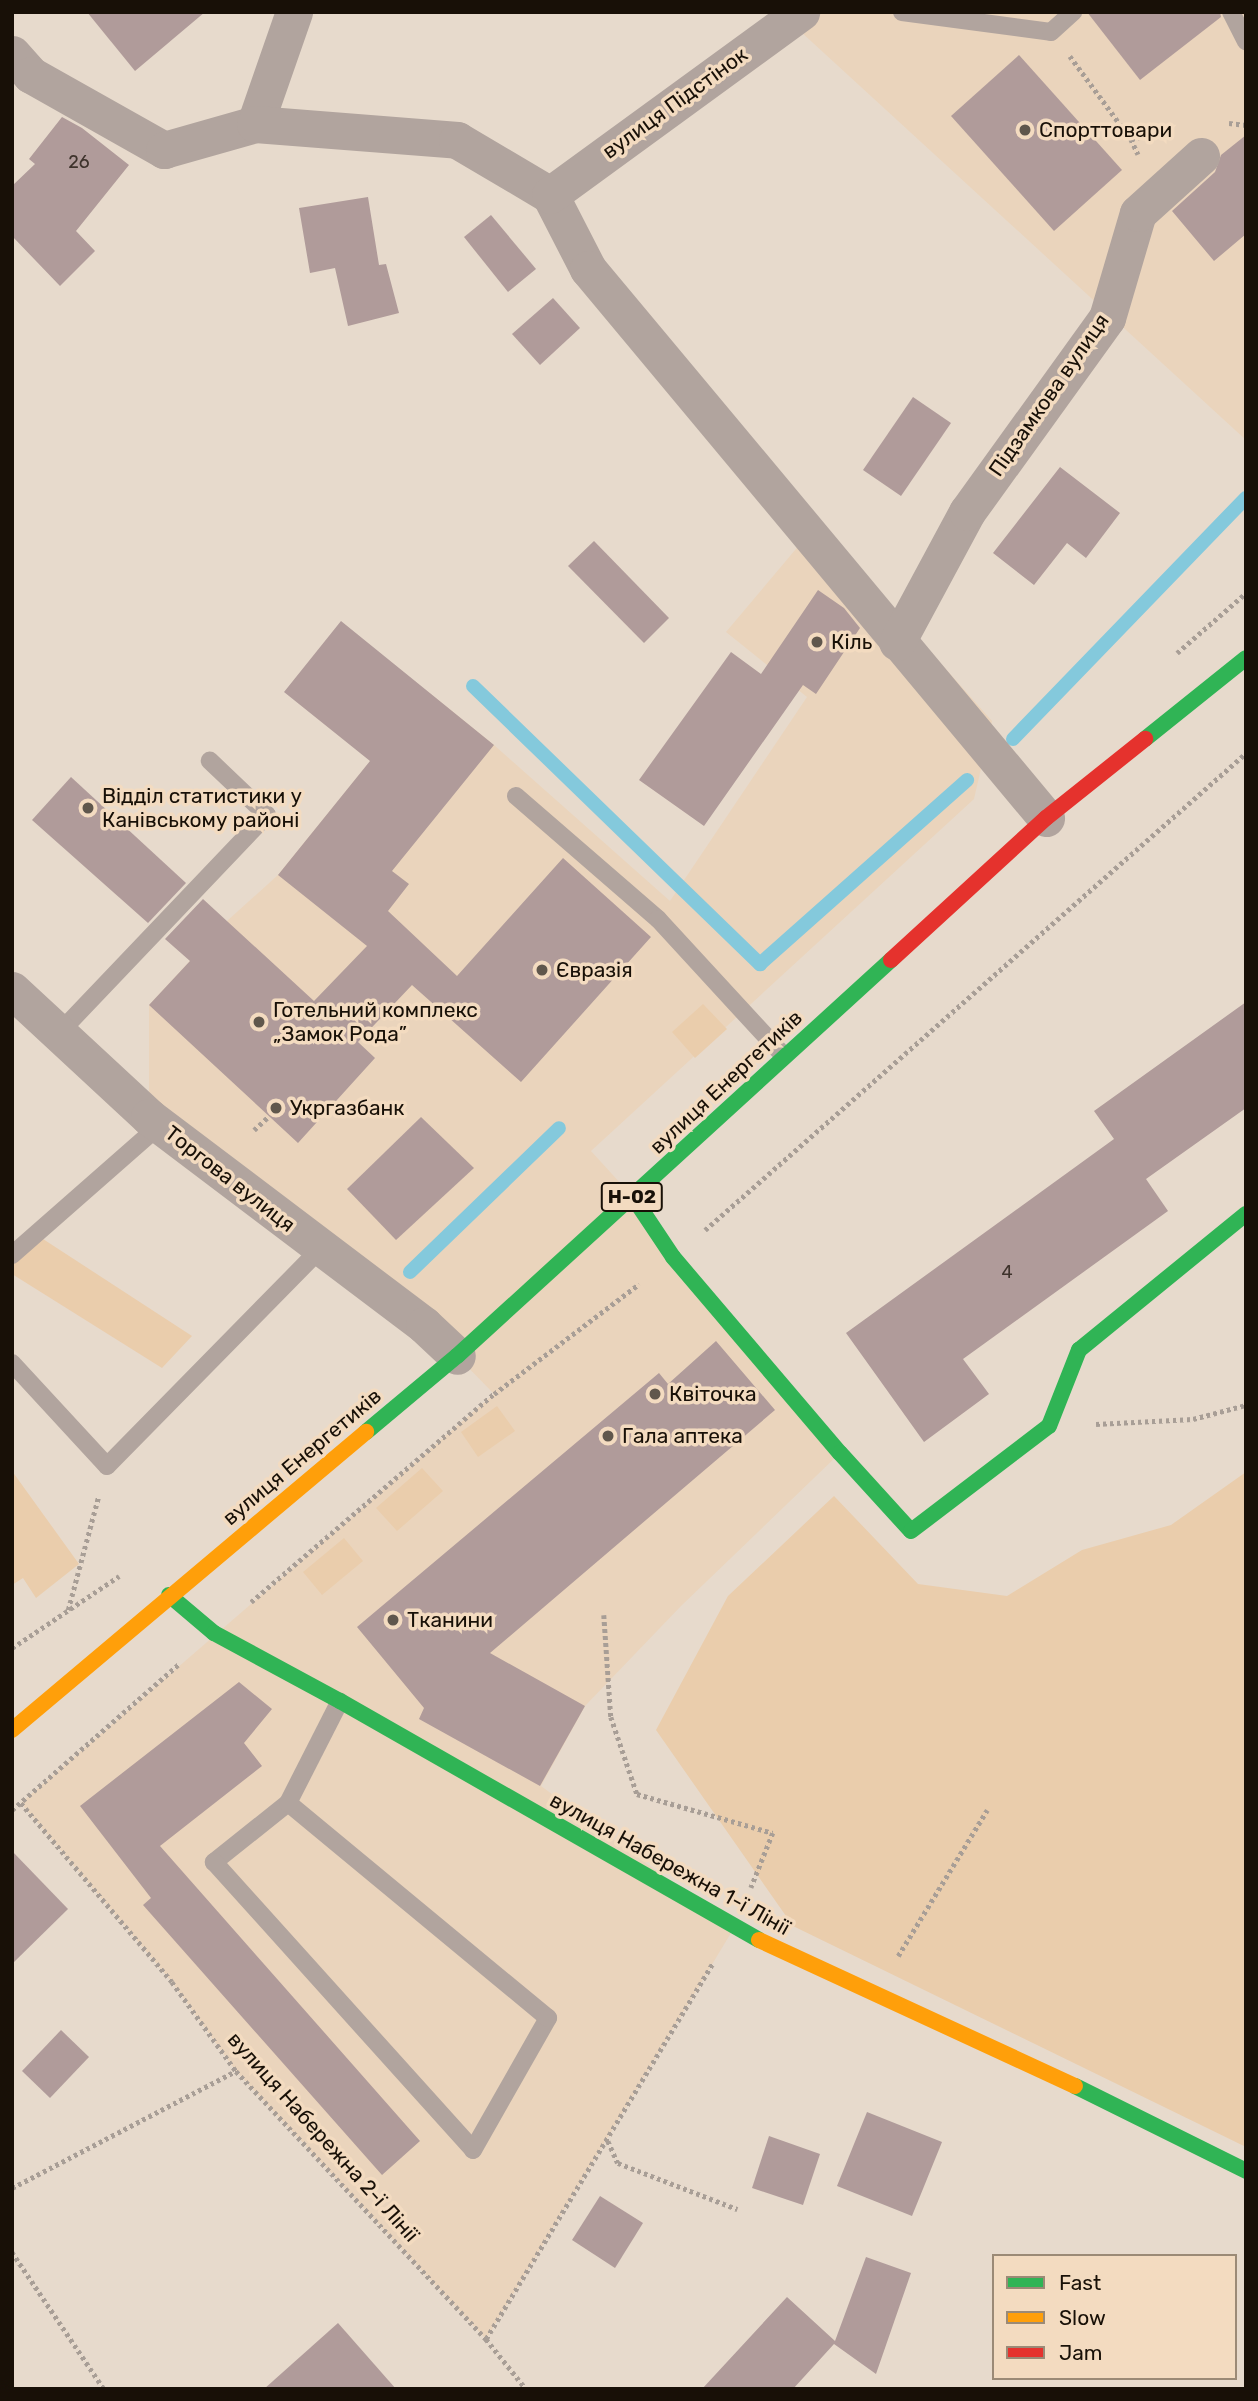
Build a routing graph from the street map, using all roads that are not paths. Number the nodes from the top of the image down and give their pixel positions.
1 (294, 12) edge
2 (801, 12) edge
3 (902, 12) edge
4 (1073, 12) edge
5 (1231, 12) edge
6 (1246, 41) edge
7 (12, 54) edge
8 (255, 124) junction
9 (1201, 156) dead end
10 (550, 195) junction
11 (897, 642) junction
12 (1246, 658) edge
13 (210, 761) dead end
14 (516, 796) dead end
15 (1046, 818) junction
16 (12, 990) edge
17 (60, 1032) junction
18 (784, 1056) junction
19 (160, 1125) junction
20 (633, 1197) junction
21 (1246, 1214) edge
22 (320, 1249) junction
23 (12, 1255) edge
24 (457, 1356) junction
25 (12, 1363) edge
26 (169, 1595) junction
27 (340, 1701) junction
28 (12, 1730) edge
29 (288, 1803) junction
30 (1246, 2171) edge

1 - 8 street
2 - 10 street, вулиця Підстінок
3 - 4 lane
5 - 6 lane
7 - 8 street
8 - 10 street
9 - 11 street, Підзамкова вулиця
10 - 11 street
11 - 15 street
12 - 15 street, вулиця Енергетиків / Н-02
13 - 17 lane
14 - 18 lane
15 - 18 street, вулиця Енергетиків / Н-02
16 - 17 street, Торгова вулиця
17 - 19 street, Торгова вулиця
18 - 20 street, вулиця Енергетиків / Н-02
19 - 22 street, Торгова вулиця
19 - 23 lane
20 - 21 street
20 - 24 street, вулиця Енергетиків / Н-02
22 - 24 street, Торгова вулиця
22 - 25 lane
24 - 26 street, вулиця Енергетиків / Н-02
26 - 27 street, вулиця Набережна 1-ї Лінії
26 - 28 street, вулиця Енергетиків / Н-02
27 - 29 lane
27 - 30 street, вулиця Набережна 1-ї Лінії
29 - 29 lane

